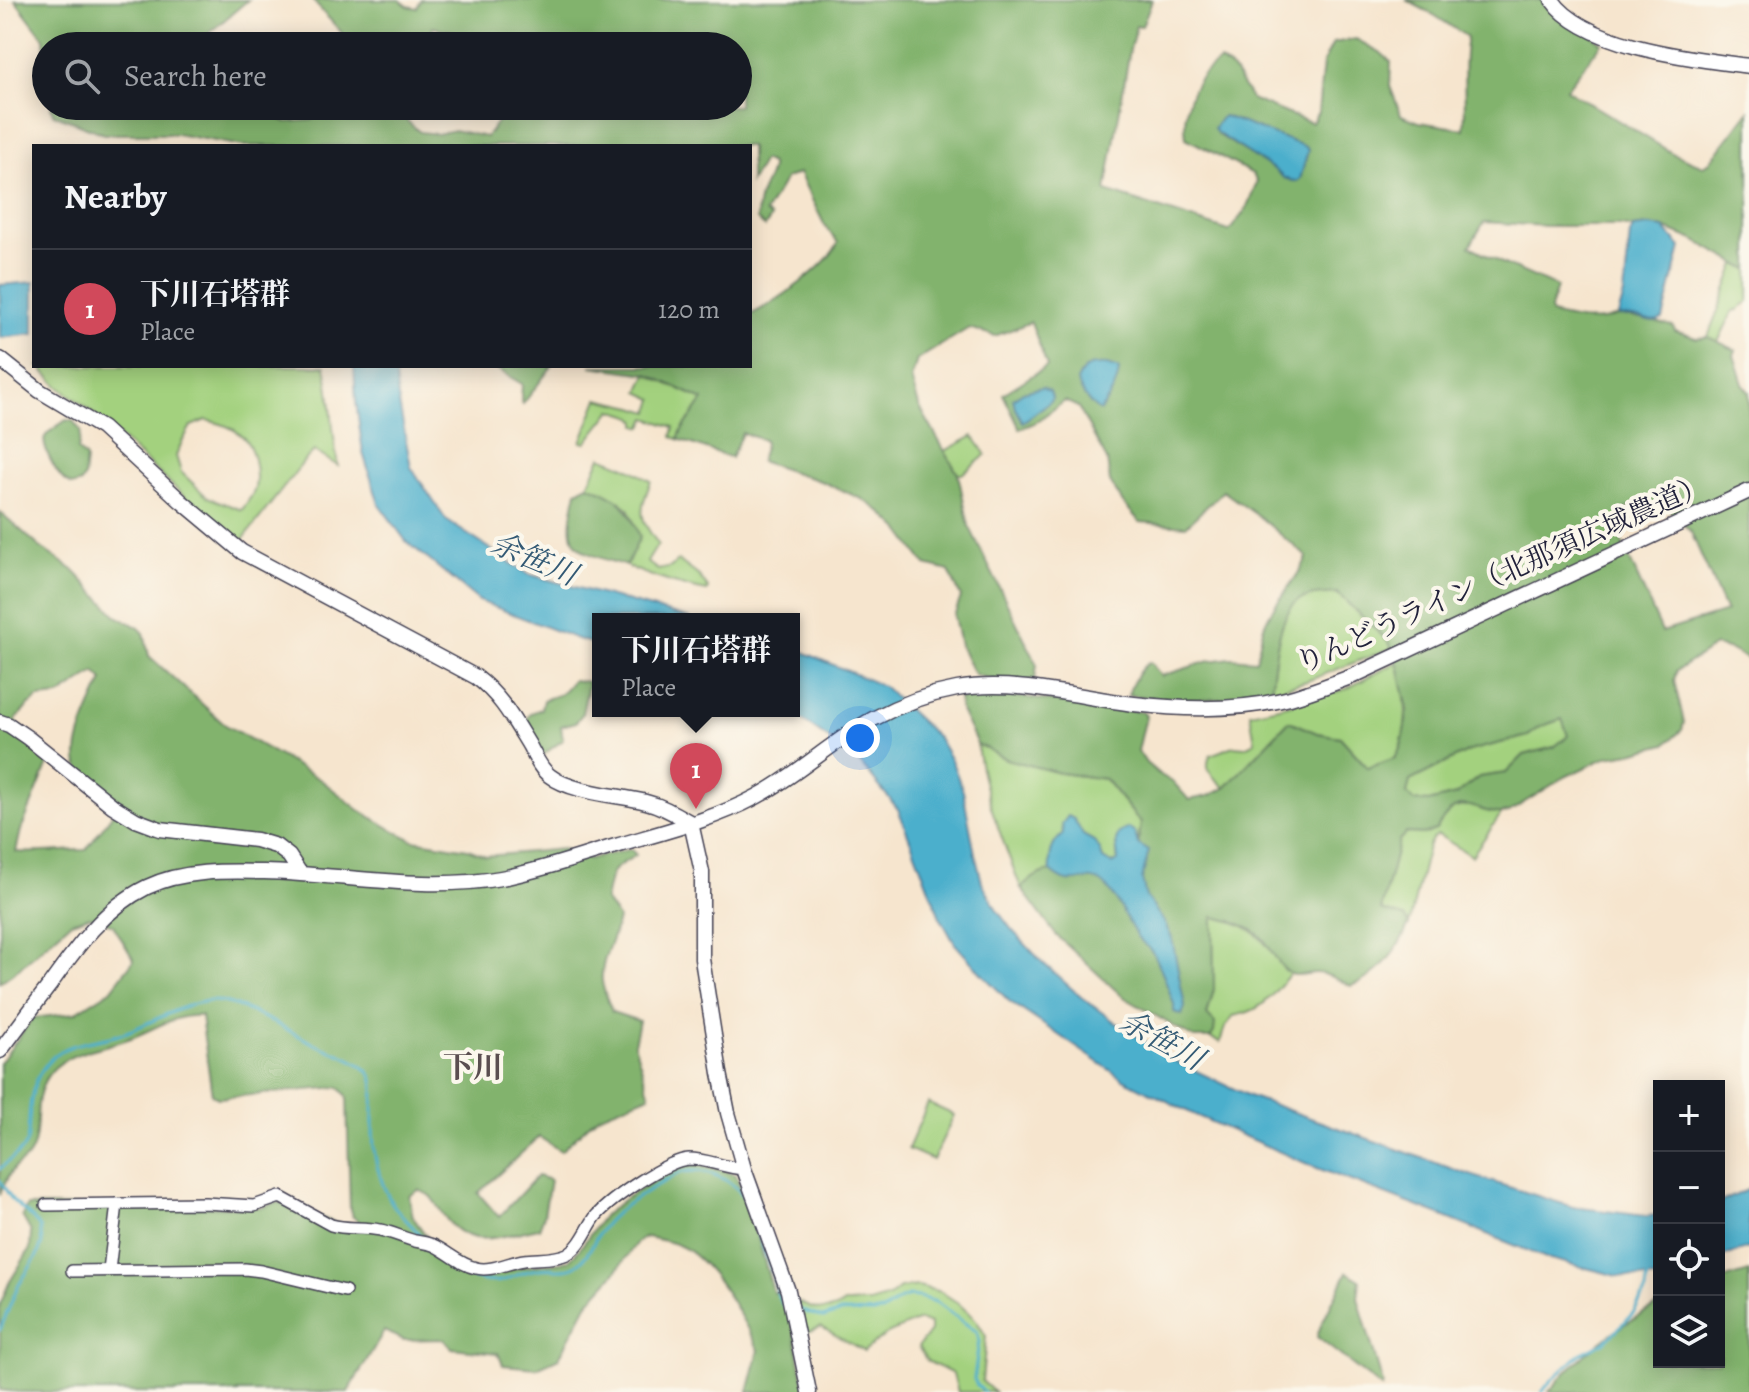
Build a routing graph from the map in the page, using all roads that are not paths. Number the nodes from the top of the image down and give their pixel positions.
1 (1552, 0) edge
2 (1749, 66) edge
3 (0, 359) edge
4 (1749, 491) edge
5 (0, 722) edge
6 (691, 823) junction
7 (300, 873) junction
8 (0, 1051) edge
9 (744, 1169) junction
10 (117, 1204) junction
11 (46, 1205) dead end
12 (109, 1270) junction
13 (72, 1271) dead end
14 (345, 1291) dead end
15 (809, 1392) edge

1 - 2 street
3 - 6 street
4 - 6 street, りんどうライン（北那須広域農道）
5 - 7 street
6 - 7 street
6 - 9 street
7 - 8 street
9 - 10 street
9 - 15 street
10 - 11 street
10 - 12 street
12 - 13 street
12 - 14 street

